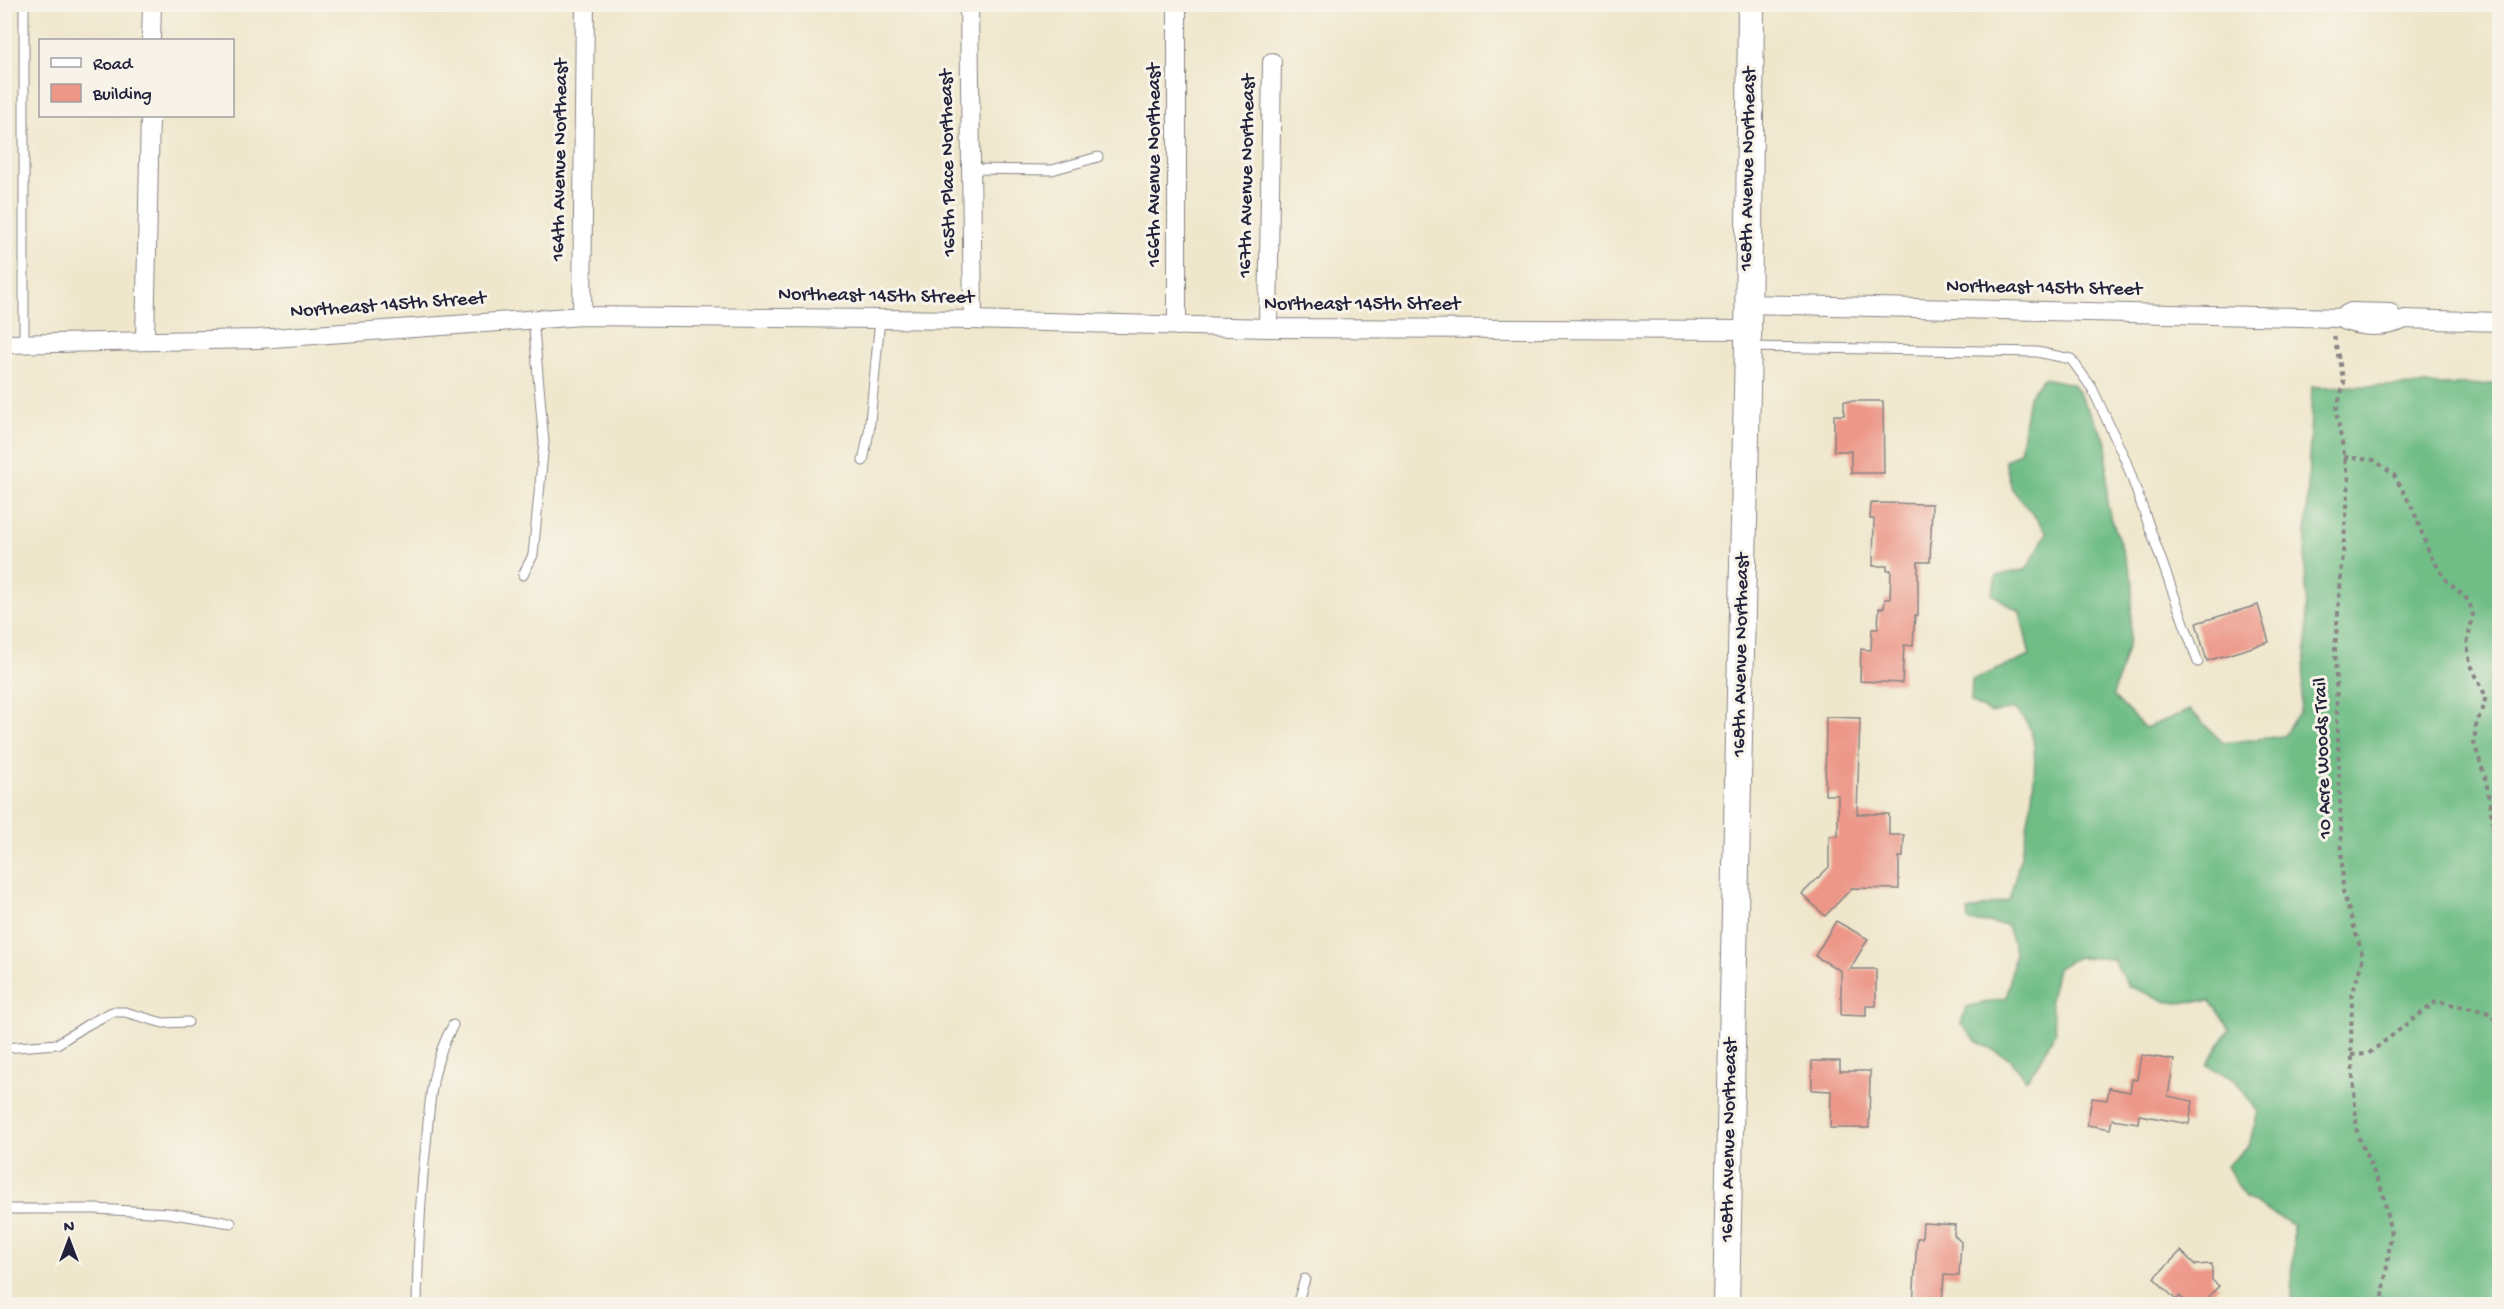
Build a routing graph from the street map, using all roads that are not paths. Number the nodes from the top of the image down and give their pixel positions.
1 (24, 4) edge
2 (152, 4) edge
3 (585, 4) edge
4 (969, 4) edge
5 (1177, 4) edge
6 (1751, 4) edge
7 (151, 39) edge
8 (1272, 62) dead end
9 (150, 117) edge
10 (1098, 157) dead end
11 (971, 169) junction
12 (1748, 304) junction
13 (582, 316) junction
14 (533, 318) junction
15 (880, 319) junction
16 (973, 320) junction
17 (2499, 322) edge
18 (1177, 326) junction
19 (1268, 328) junction
20 (1748, 338) junction
21 (145, 340) junction
22 (4, 344) edge
23 (24, 344) junction
24 (863, 461) dead end
25 (523, 575) dead end
26 (2198, 662) dead end
27 (189, 1022) dead end
28 (453, 1026) dead end
29 (4, 1048) edge
30 (4, 1209) edge
31 (231, 1223) dead end
32 (1305, 1279) dead end
33 (417, 1305) edge
34 (1297, 1305) edge
35 (1726, 1305) edge

1 - 23 lane
2 - 7 street
3 - 13 street, 164th Avenue Northeast
4 - 11 street, 165th Place Northeast
5 - 18 street, 166th Avenue Northeast
6 - 12 street, 168th Avenue Northeast
8 - 19 street, 167th Avenue Northeast
9 - 21 street
10 - 11 lane
11 - 16 street, 165th Place Northeast
12 - 17 street, Northeast 145th Street
12 - 20 street, 168th Avenue Northeast
13 - 14 street, Northeast 145th Street
13 - 15 street, Northeast 145th Street
14 - 21 street, Northeast 145th Street
14 - 25 lane
15 - 16 street, Northeast 145th Street
15 - 24 lane
16 - 18 street, Northeast 145th Street
18 - 19 street, Northeast 145th Street
19 - 20 street, Northeast 145th Street
20 - 26 lane
20 - 35 street, 168th Avenue Northeast
21 - 23 street, Northeast 145th Street
22 - 23 street, Northeast 145th Street
27 - 29 lane
28 - 33 lane
30 - 31 lane
32 - 34 lane

